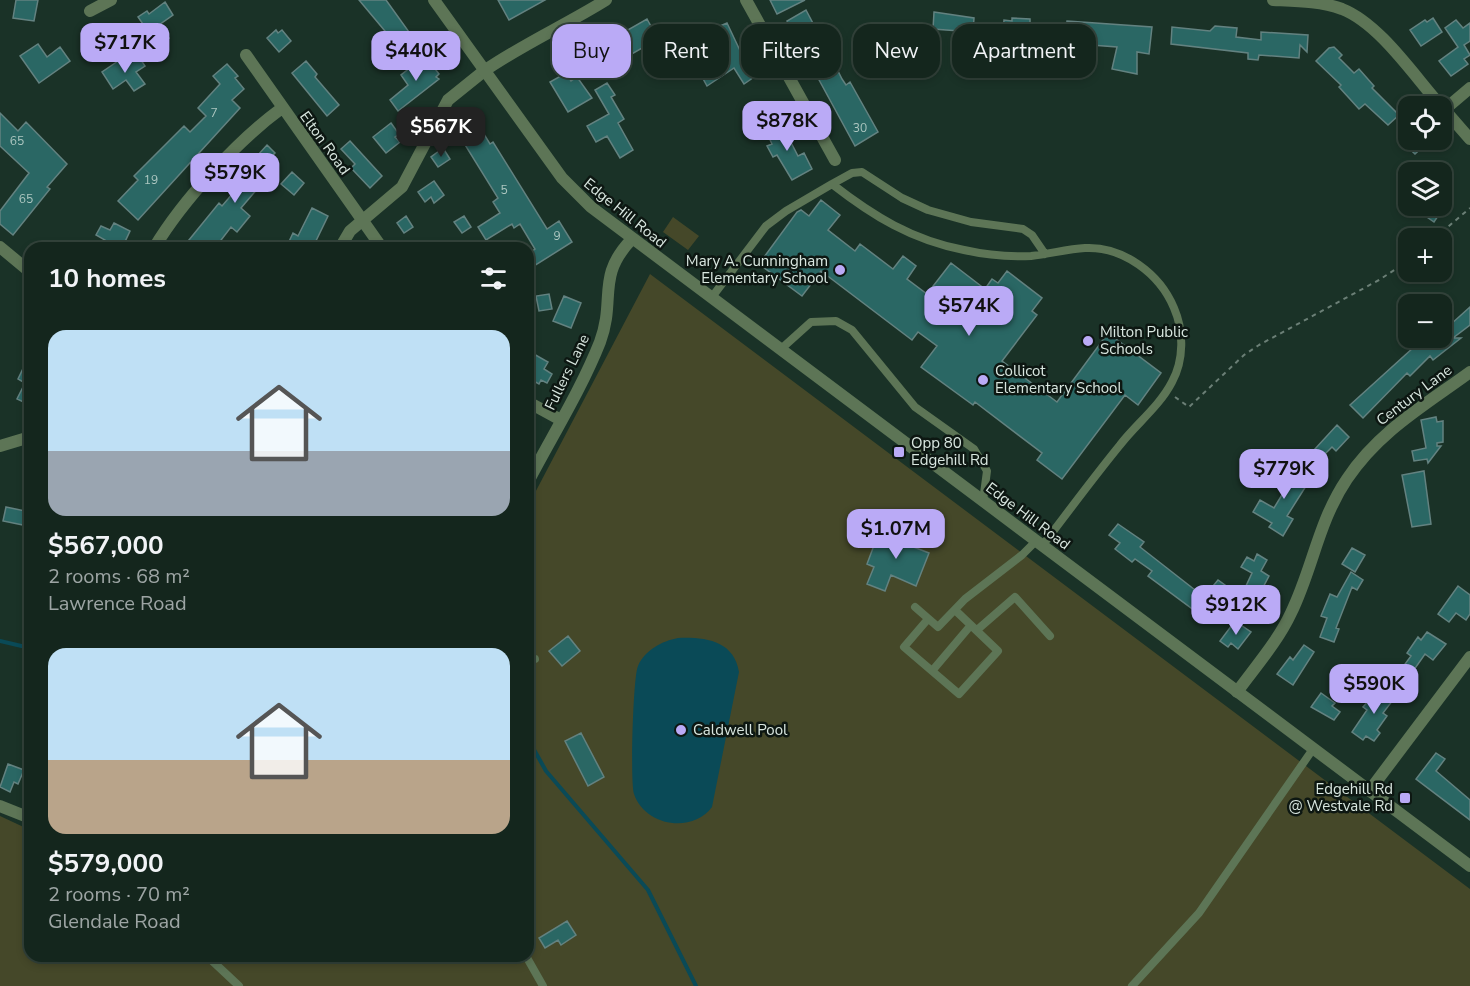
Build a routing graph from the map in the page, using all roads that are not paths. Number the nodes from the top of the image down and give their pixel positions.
1 (111, 0) edge
2 (434, 0) edge
3 (606, 0) edge
4 (746, 0) edge
5 (1273, 0) edge
6 (1325, 2) edge
7 (90, 11) dead end
8 (246, 55) dead end
9 (484, 71) junction
10 (1470, 88) edge
11 (1432, 96) edge
12 (1452, 101) edge
13 (282, 108) junction
14 (1452, 119) edge
15 (1470, 139) edge
16 (835, 160) dead end
17 (832, 184) junction
18 (362, 221) junction
19 (631, 240) junction
20 (158, 242) edge
21 (344, 242) edge
22 (378, 242) edge
23 (0, 247) edge
24 (1045, 254) junction
25 (24, 267) edge
26 (712, 297) junction
27 (781, 350) junction
28 (1470, 372) edge
29 (534, 405) edge
30 (561, 420) junction
31 (24, 439) edge
32 (0, 446) edge
33 (534, 471) edge
34 (983, 501) junction
35 (1039, 543) junction
36 (915, 607) dead end
37 (955, 610) junction
38 (928, 619) junction
39 (974, 628) junction
40 (1050, 636) dead end
41 (1469, 661) edge
42 (932, 670) junction
43 (1237, 692) junction
44 (1313, 749) junction
45 (1370, 790) junction
46 (0, 806) edge
47 (24, 816) edge
48 (1470, 866) edge
49 (214, 962) edge
50 (529, 962) edge
51 (240, 986) edge
52 (543, 986) edge
53 (1132, 986) edge

1 - 7 street
2 - 9 street, Edge Hill Road
3 - 9 street
4 - 16 street
5 - 6 street
6 - 11 street
8 - 13 street, Elton Road
9 - 18 street
9 - 19 street, Edge Hill Road
10 - 12 street
13 - 18 street, Elton Road
13 - 20 street
14 - 15 street
17 - 24 lane
17 - 24 lane
17 - 26 lane
18 - 21 street
18 - 22 street, Elton Road
19 - 26 street, Edge Hill Road
19 - 30 street, Fullers Lane
23 - 25 street
24 - 35 lane
26 - 27 street, Edge Hill Road
27 - 34 street, Edge Hill Road
27 - 34 lane
28 - 43 street, Century Lane
29 - 30 street
30 - 33 street, Fullers Lane
31 - 32 street
34 - 35 street, Edge Hill Road
35 - 37 lane
35 - 43 street, Edge Hill Road
36 - 38 lane
37 - 38 lane
37 - 39 lane
38 - 42 lane
39 - 40 lane
39 - 42 lane
39 - 42 lane
41 - 45 street
43 - 44 street, Edge Hill Road
44 - 45 street, Edge Hill Road
44 - 53 lane
45 - 48 street, Edge Hill Road
46 - 47 street
49 - 51 lane
50 - 52 lane

